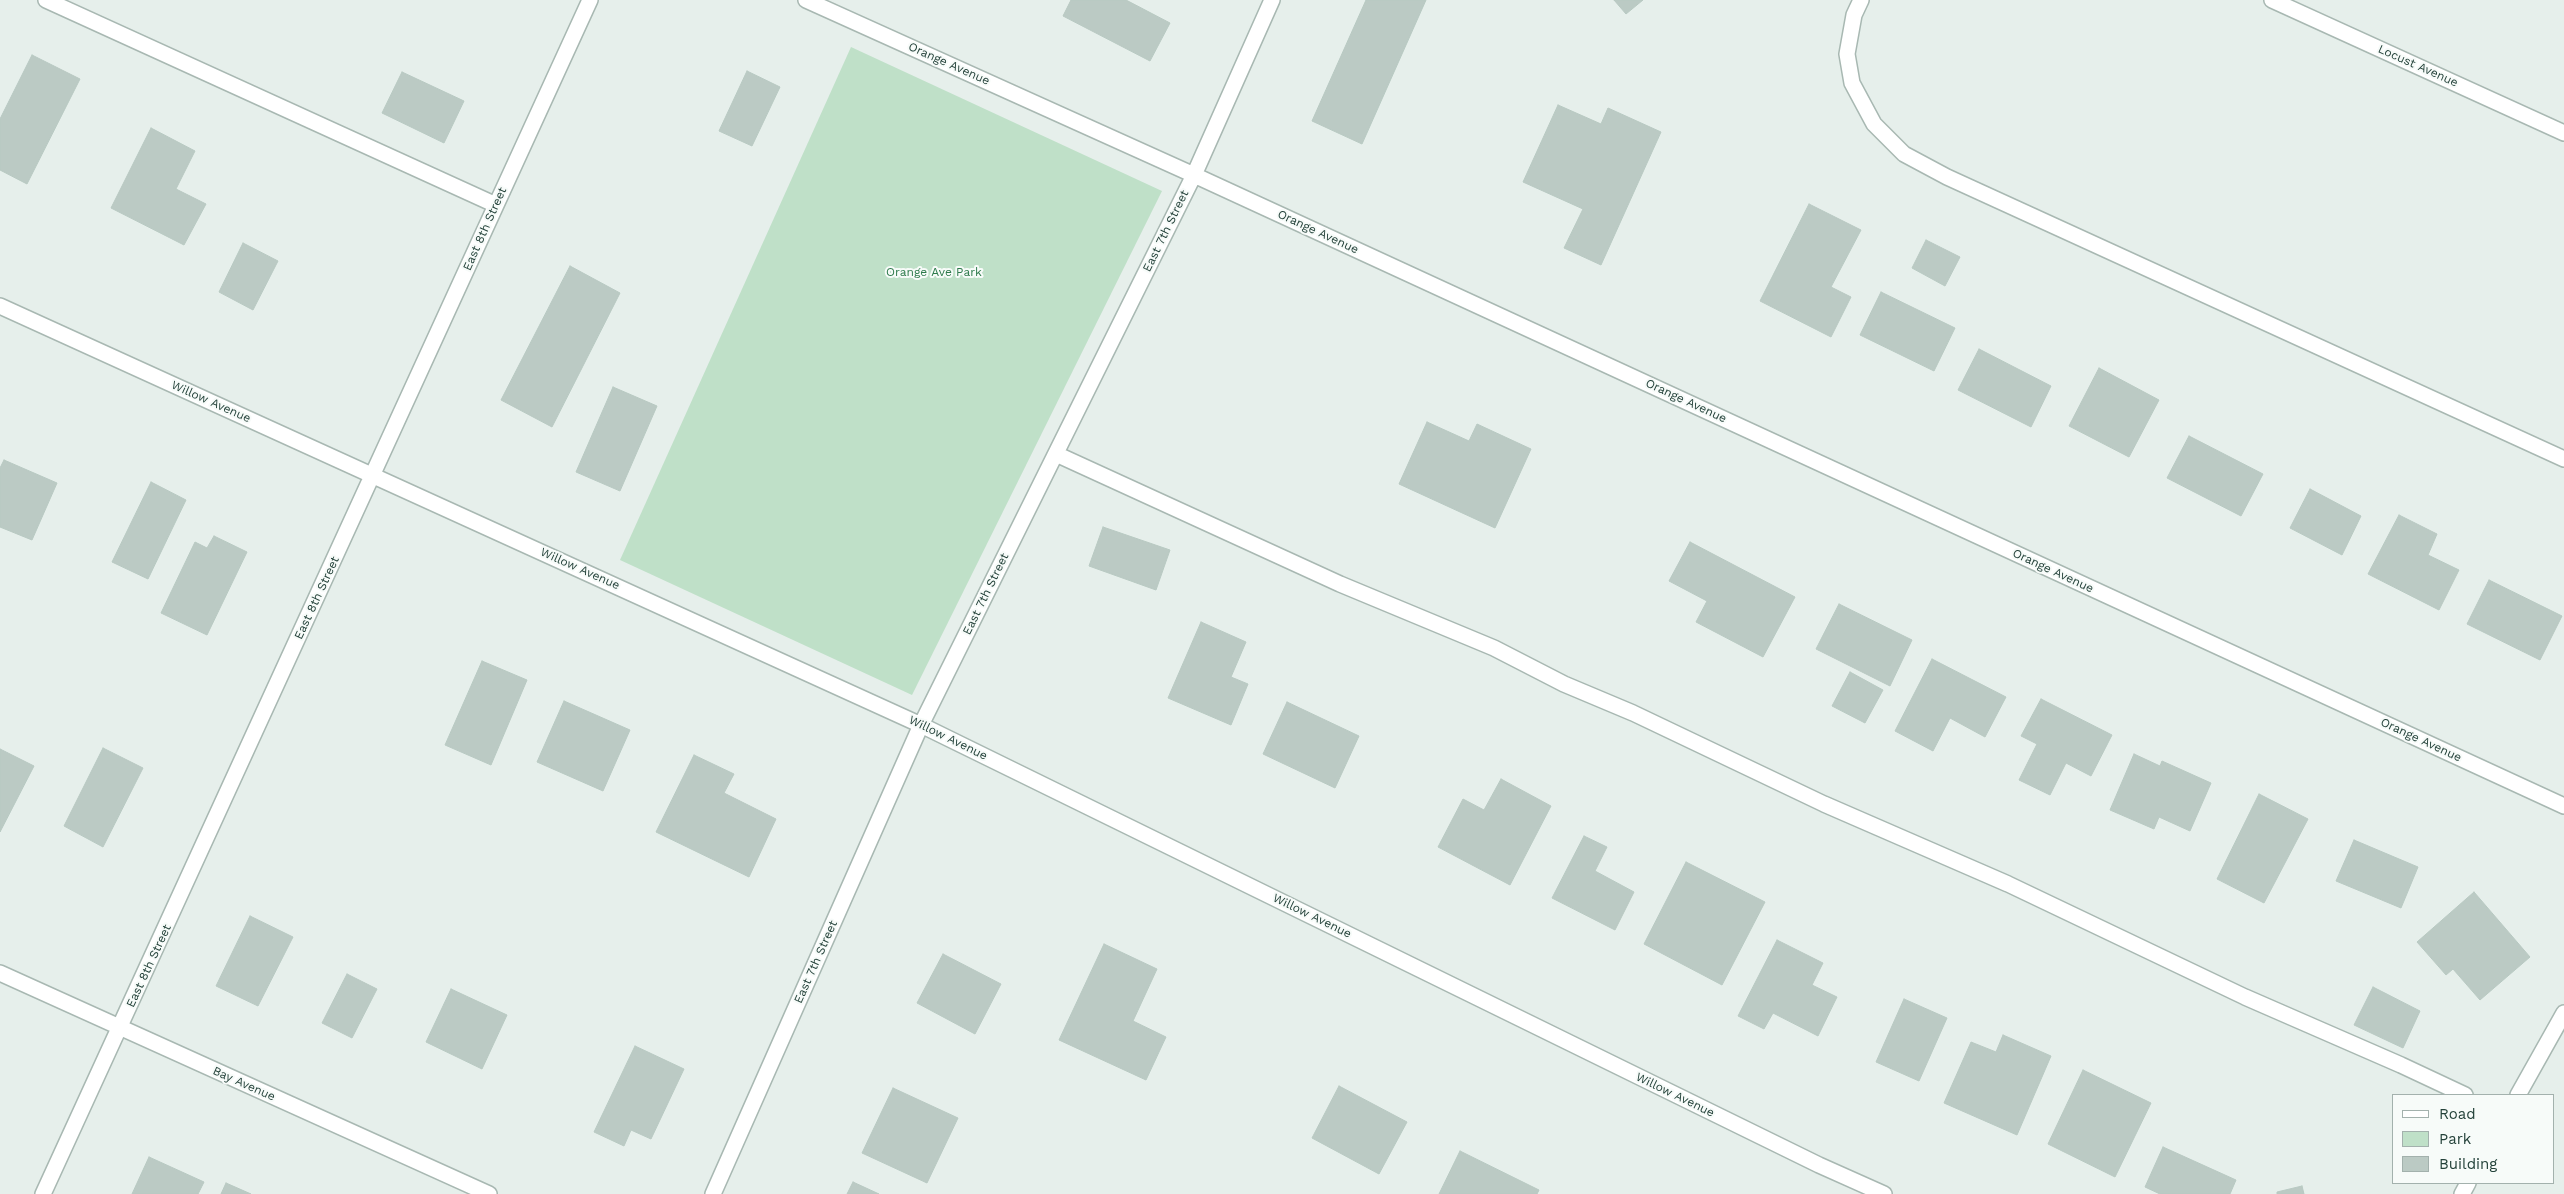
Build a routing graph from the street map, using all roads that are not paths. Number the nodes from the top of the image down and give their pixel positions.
1 (46, 0) edge
2 (590, 0) edge
3 (806, 0) edge
4 (1272, 0) edge
5 (1862, 0) edge
6 (2272, 0) edge
7 (2564, 132) edge
8 (1194, 175) junction
9 (496, 206) junction
10 (0, 306) edge
11 (1056, 454) junction
12 (2564, 459) edge
13 (373, 475) junction
14 (921, 725) junction
15 (2564, 806) edge
16 (0, 973) edge
17 (2564, 1013) edge
18 (120, 1028) junction
19 (2463, 1094) edge
20 (2519, 1094) edge
21 (43, 1194) edge
22 (489, 1194) edge
23 (713, 1194) edge
24 (1884, 1194) edge

1 - 9 street
2 - 9 street, East 8th Street
3 - 8 street, Orange Avenue
4 - 8 street, East 7th Street
5 - 12 street
6 - 7 street, Locust Avenue
8 - 11 street, East 7th Street
8 - 15 street, Orange Avenue
9 - 13 street, East 8th Street
10 - 13 street, Willow Avenue
11 - 14 street, East 7th Street
11 - 19 street
13 - 14 street, Willow Avenue
13 - 18 street, East 8th Street
14 - 23 street, East 7th Street
14 - 24 street, Willow Avenue
16 - 18 street, Bay Avenue
17 - 20 street
18 - 21 street, East 8th Street
18 - 22 street, Bay Avenue

